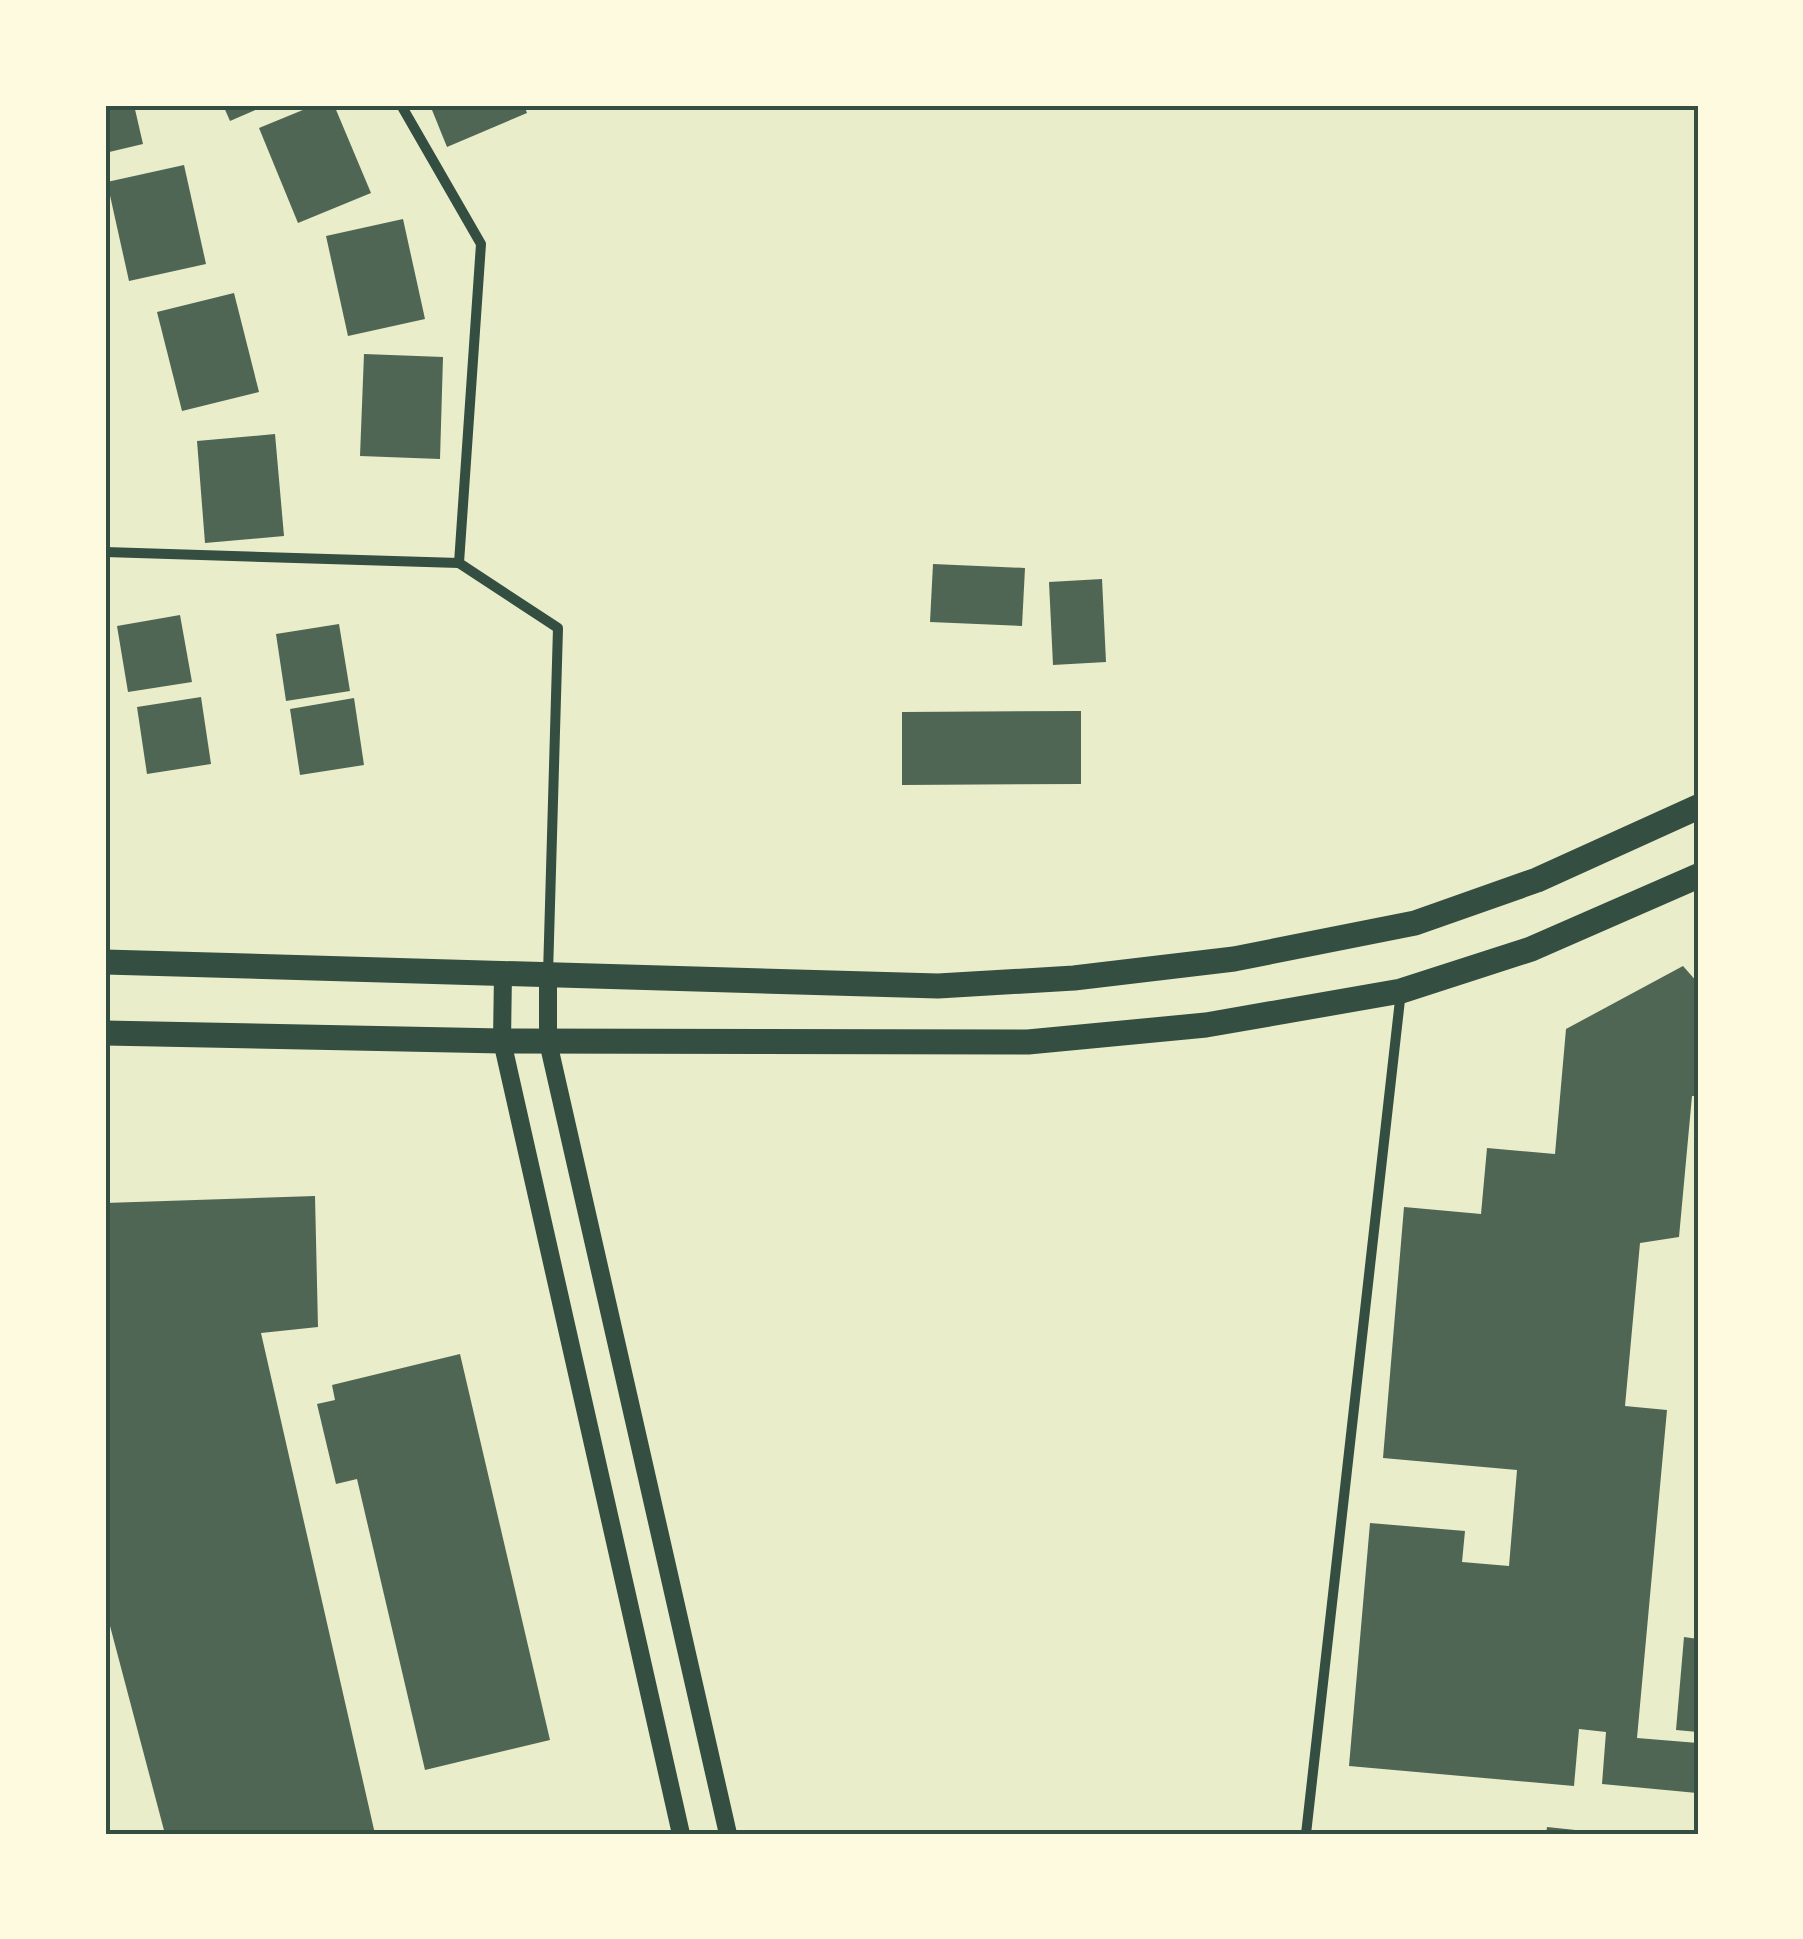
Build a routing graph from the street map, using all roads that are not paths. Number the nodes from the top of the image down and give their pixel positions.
1 (401, 105) edge
2 (105, 552) edge
3 (459, 563) junction
4 (1698, 807) edge
5 (1698, 876) edge
6 (105, 962) edge
7 (503, 973) junction
8 (548, 975) junction
9 (1401, 991) junction
10 (105, 1033) edge
11 (502, 1042) junction
12 (548, 1042) junction
13 (681, 1834) edge
14 (728, 1834) edge
15 (1306, 1834) edge

1 - 3 street
2 - 3 street
3 - 8 street
4 - 8 main road
5 - 9 main road
6 - 7 main road
7 - 8 main road
7 - 11 street
8 - 12 street
9 - 12 main road
9 - 15 street
10 - 11 main road
11 - 12 main road
11 - 13 street
12 - 14 street

